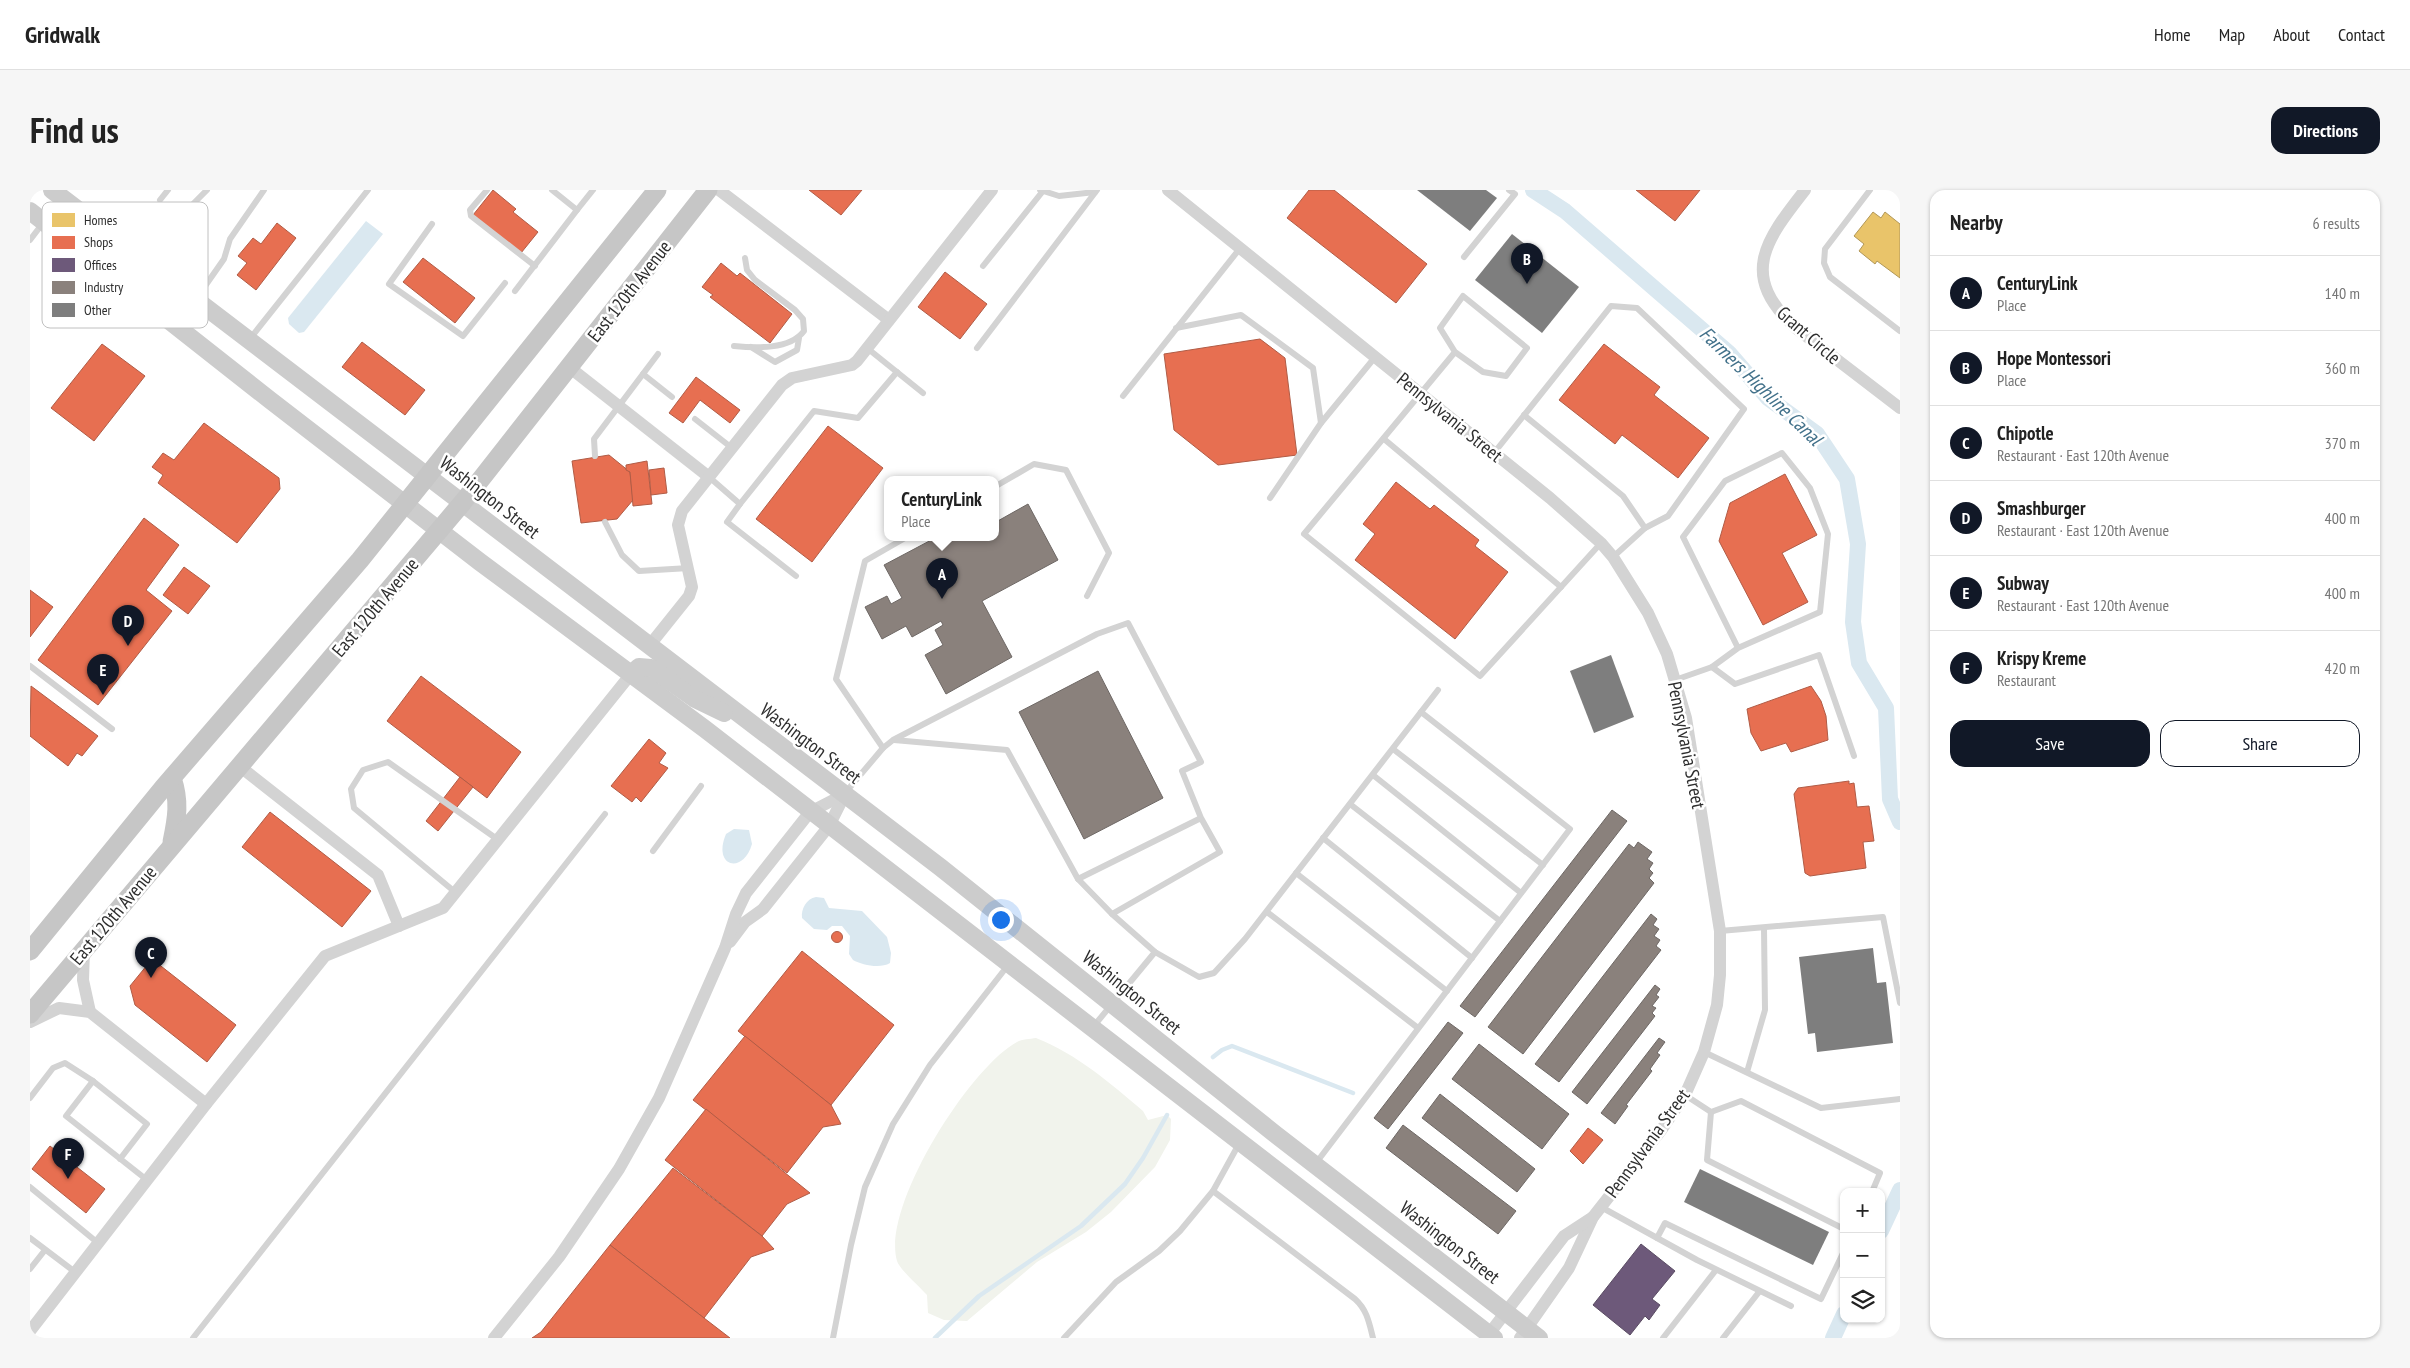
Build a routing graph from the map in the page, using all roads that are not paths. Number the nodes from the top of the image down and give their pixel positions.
1 (52, 190) edge
2 (168, 190) edge
3 (207, 190) edge
4 (264, 190) edge
5 (368, 190) edge
6 (487, 190) edge
7 (552, 190) edge
8 (593, 190) edge
9 (657, 190) edge
10 (708, 190) edge
11 (719, 190) edge
12 (992, 190) edge
13 (1168, 190) edge
14 (1509, 190) edge
15 (1805, 190) edge
16 (1870, 190) edge
17 (1041, 191) edge
18 (1096, 191) edge
19 (160, 200) dead end
20 (68, 202) edge
21 (195, 202) edge
22 (577, 210) junction
23 (37, 216) edge
24 (432, 224) dead end
25 (30, 240) edge
26 (1240, 247) junction
27 (1464, 257) dead end
28 (745, 258) dead end
29 (536, 266) junction
30 (983, 266) dead end
31 (208, 282) edge
32 (505, 283) dead end
33 (515, 291) dead end
34 (208, 309) edge
35 (889, 320) junction
36 (178, 328) edge
37 (1176, 328) junction
38 (1900, 331) edge
39 (799, 338) junction
40 (249, 341) junction
41 (734, 346) dead end
42 (751, 347) junction
43 (867, 348) junction
44 (977, 348) dead end
45 (1455, 352) junction
46 (658, 354) dead end
47 (1376, 356) junction
48 (569, 367) junction
49 (897, 372) junction
50 (643, 374) junction
51 (923, 393) dead end
52 (1422, 394) junction
53 (1123, 396) dead end
54 (672, 397) dead end
55 (618, 405) junction
56 (1900, 408) edge
57 (1524, 415) junction
58 (695, 419) dead end
59 (1321, 423) junction
60 (1384, 439) junction
61 (732, 448) junction
62 (1494, 452) junction
63 (595, 456) dead end
64 (428, 476) junction
65 (709, 477) junction
66 (999, 484) edge
67 (1270, 498) dead end
68 (463, 502) junction
69 (406, 503) junction
70 (740, 504) junction
71 (605, 522) dead end
72 (1645, 528) junction
73 (440, 530) junction
74 (900, 541) edge
75 (1601, 543) junction
76 (1613, 557) junction
77 (689, 568) junction
78 (796, 576) dead end
79 (1561, 587) junction
80 (1087, 596) dead end
81 (649, 646) junction
82 (1738, 648) junction
83 (30, 666) edge
84 (1712, 667) junction
85 (631, 674) junction
86 (1676, 680) junction
87 (1438, 690) dead end
88 (1422, 712) junction
89 (754, 727) junction
90 (112, 728) dead end
91 (893, 740) junction
92 (883, 748) junction
93 (1392, 749) junction
94 (1854, 756) dead end
95 (238, 765) junction
96 (1372, 775) junction
97 (172, 778) junction
98 (700, 786) dead end
99 (845, 794) junction
100 (1350, 804) junction
101 (810, 812) junction
102 (605, 814) dead end
103 (1201, 818) junction
104 (829, 826) junction
105 (1324, 838) junction
106 (497, 839) junction
107 (171, 845) junction
108 (653, 851) dead end
109 (1543, 865) junction
110 (1296, 873) junction
111 (1078, 879) junction
112 (455, 892) junction
113 (1521, 893) junction
114 (1267, 912) junction
115 (1112, 914) junction
116 (1500, 921) junction
117 (399, 926) junction
118 (1764, 928) junction
119 (1720, 931) junction
120 (725, 948) junction
121 (84, 950) junction
122 (30, 951) edge
123 (1155, 952) junction
124 (1472, 958) junction
125 (1009, 963) junction
126 (1447, 991) junction
127 (1112, 1003) junction
128 (1900, 1003) edge
129 (90, 1012) junction
130 (30, 1014) edge
131 (30, 1022) edge
132 (1093, 1027) junction
133 (1418, 1028) junction
134 (1704, 1052) junction
135 (1747, 1072) junction
136 (93, 1081) junction
137 (1684, 1095) junction
138 (30, 1098) edge
139 (1900, 1099) edge
140 (206, 1104) junction
141 (1711, 1112) junction
142 (1241, 1141) junction
143 (120, 1159) junction
144 (1315, 1165) junction
145 (147, 1180) junction
146 (30, 1187) edge
147 (1874, 1188) edge
148 (1213, 1191) junction
149 (1597, 1212) junction
150 (1840, 1226) edge
151 (30, 1238) edge
152 (1657, 1238) junction
153 (98, 1242) junction
154 (46, 1250) junction
155 (1840, 1259) edge
156 (30, 1270) edge
157 (1716, 1270) junction
158 (75, 1272) junction
159 (1759, 1292) junction
160 (1791, 1306) dead end
161 (1506, 1312) junction
162 (30, 1331) edge
163 (1529, 1335) edge
164 (1490, 1337) edge
165 (193, 1338) edge
166 (494, 1338) edge
167 (833, 1338) edge
168 (1064, 1338) edge
169 (1373, 1338) edge
170 (1663, 1338) edge
171 (1723, 1338) edge

1 - 20 main road, Washington Street
2 - 19 lane
3 - 21 lane
4 - 31 lane
5 - 40 lane
6 - 29 lane
7 - 22 lane
8 - 22 lane
9 - 64 main road
10 - 48 main road, East 120th Avenue
11 - 35 street
12 - 35 street
13 - 26 street, Pennsylvania Street
14 - 27 lane
15 - 56 street, Grant Circle
16 - 38 lane
17 - 18 lane
17 - 30 lane
18 - 44 lane
22 - 29 lane
23 - 25 lane
24 - 32 lane
26 - 37 lane
26 - 47 street, Pennsylvania Street
28 - 39 lane
29 - 33 lane
34 - 40 main road, Washington Street
35 - 43 street
36 - 69 main road
37 - 53 lane
37 - 59 lane
39 - 42 lane
39 - 42 lane
40 - 64 main road, Washington Street
41 - 42 lane
43 - 49 lane
43 - 61 street
45 - 45 lane
45 - 52 lane
46 - 50 lane
47 - 52 street, Pennsylvania Street
47 - 59 lane
48 - 55 street
48 - 68 main road, East 120th Avenue
49 - 51 lane
49 - 70 lane
50 - 54 lane
50 - 55 lane
52 - 60 lane
52 - 62 street, Pennsylvania Street
55 - 63 lane
55 - 65 street
57 - 62 lane
57 - 72 lane
57 - 72 lane
58 - 61 lane
59 - 67 lane
60 - 79 lane
60 - 79 lane
61 - 65 street
62 - 75 street, Pennsylvania Street
64 - 68 main road, Washington Street
64 - 69 main road
65 - 70 lane
65 - 77 street
66 - 80 lane
68 - 73 main road, East 120th Avenue
68 - 81 main road, Washington Street
69 - 73 main road
69 - 97 main road
70 - 78 lane
71 - 77 lane
72 - 76 lane
73 - 85 main road
73 - 95 main road, East 120th Avenue
74 - 92 lane
75 - 76 street, Pennsylvania Street
75 - 79 lane
76 - 86 street, Pennsylvania Street
77 - 81 street
81 - 89 main road, Washington Street
82 - 82 lane
82 - 84 lane
83 - 90 lane
84 - 86 lane
84 - 94 lane
85 - 89 main road
85 - 101 main road
85 - 106 street
86 - 119 street, Pennsylvania Street
87 - 88 lane
88 - 93 lane
88 - 109 lane
89 - 99 main road, Washington Street
91 - 92 lane
91 - 103 lane
91 - 111 lane
92 - 99 lane
93 - 96 lane
93 - 109 lane
95 - 107 main road, East 120th Avenue
95 - 117 street
96 - 100 lane
96 - 113 lane
97 - 107 main road
97 - 122 main road
98 - 108 lane
99 - 101 street
99 - 104 street
99 - 127 main road, Washington Street
100 - 105 lane
100 - 116 lane
101 - 104 main road
101 - 120 street
102 - 165 lane
103 - 111 lane
103 - 115 lane
104 - 120 street
104 - 125 main road
105 - 110 lane
105 - 124 lane
106 - 112 street
106 - 112 lane
107 - 121 main road, East 120th Avenue
109 - 113 lane
110 - 114 lane
110 - 126 lane
111 - 115 lane
112 - 117 street
113 - 116 lane
114 - 123 lane
114 - 133 lane
115 - 123 lane
116 - 124 lane
117 - 140 street
118 - 119 lane
118 - 128 lane
118 - 135 lane
119 - 134 street, Pennsylvania Street
120 - 166 street
121 - 129 street
121 - 130 main road, East 120th Avenue
123 - 127 lane
124 - 126 lane
125 - 132 main road
125 - 167 lane
126 - 133 lane
127 - 132 lane
127 - 144 main road, Washington Street
129 - 131 street
129 - 140 street
132 - 142 main road
133 - 144 lane
134 - 135 lane
134 - 137 street, Pennsylvania Street
135 - 139 lane
136 - 138 lane
136 - 143 lane
136 - 143 lane
137 - 141 lane
137 - 149 street, Pennsylvania Street
140 - 145 street
141 - 147 lane
141 - 150 lane
142 - 148 lane
142 - 164 main road
143 - 145 lane
144 - 161 main road, Washington Street
145 - 153 street
146 - 153 lane
148 - 168 lane
148 - 169 lane
149 - 152 lane
149 - 161 street, Pennsylvania Street
149 - 163 street, Pennsylvania Street
151 - 154 lane
152 - 155 lane
152 - 157 lane
153 - 158 street
154 - 156 lane
154 - 158 lane
157 - 159 lane
157 - 170 lane
158 - 162 street
159 - 160 lane
159 - 171 lane
161 - 163 main road, Washington Street
161 - 164 street, Pennsylvania Street

